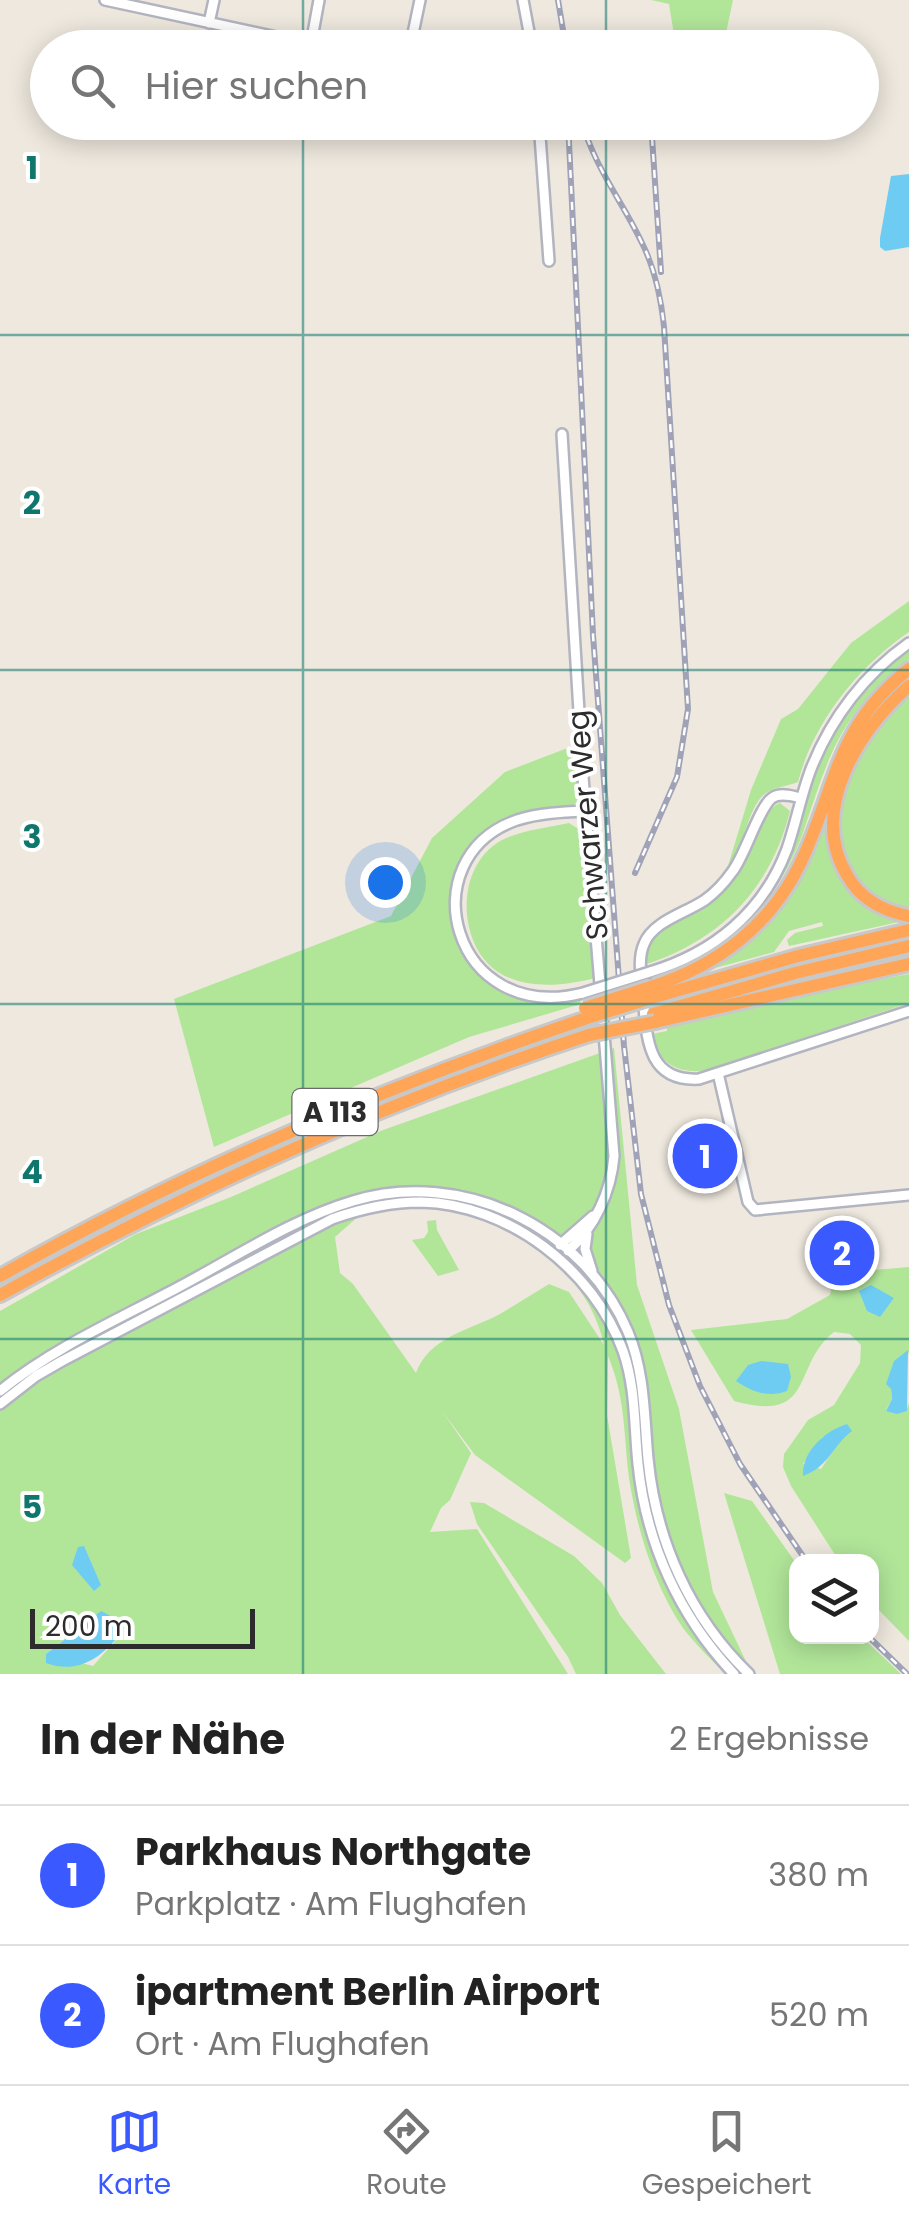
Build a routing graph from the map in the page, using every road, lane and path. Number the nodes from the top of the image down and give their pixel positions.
1 (105, 0) edge
2 (214, 0) edge
3 (320, 0) edge
4 (420, 0) edge
5 (523, 0) edge
6 (118, 2) edge
7 (209, 23) junction
8 (243, 30) edge
9 (313, 30) edge
10 (414, 30) edge
11 (529, 30) edge
12 (540, 140) edge
13 (549, 261) dead end
14 (562, 434) dead end
15 (909, 643) edge
16 (909, 669) edge
17 (909, 686) edge
18 (802, 798) junction
19 (586, 811) junction
20 (909, 916) edge
21 (909, 930) edge
22 (909, 946) edge
23 (909, 964) edge
24 (651, 992) junction
25 (585, 1006) junction
26 (909, 1011) edge
27 (654, 1018) junction
28 (718, 1073) junction
29 (909, 1195) edge
30 (597, 1212) junction
31 (590, 1226) junction
32 (561, 1242) junction
33 (570, 1250) junction
34 (557, 1257) junction
35 (593, 1274) junction
36 (0, 1276) edge
37 (0, 1295) edge
38 (0, 1390) edge
39 (0, 1404) edge
40 (742, 1672) edge

1 - 6 street
2 - 7 street
3 - 9 street
4 - 10 street
5 - 11 street
6 - 7 street
7 - 8 street
12 - 13 street
14 - 19 street, Schwarzer Weg
15 - 18 street
16 - 24 highway
17 - 20 highway
18 - 25 street, bridge
18 - 28 street
19 - 25 street
19 - 30 street, Schwarzer Weg
21 - 24 highway, A 113
22 - 27 highway
23 - 27 highway
24 - 25 highway, A 113, bridge
25 - 36 highway, A 113
26 - 28 street
27 - 37 highway, A 113, bridge
28 - 29 street
30 - 31 street, Schwarzer Weg
30 - 32 street
31 - 33 street, Schwarzer Weg
31 - 35 street
32 - 33 street
32 - 34 street
32 - 38 street
33 - 34 street, Schwarzer Weg
33 - 35 street
34 - 39 street
34 - 40 street
35 - 40 street

